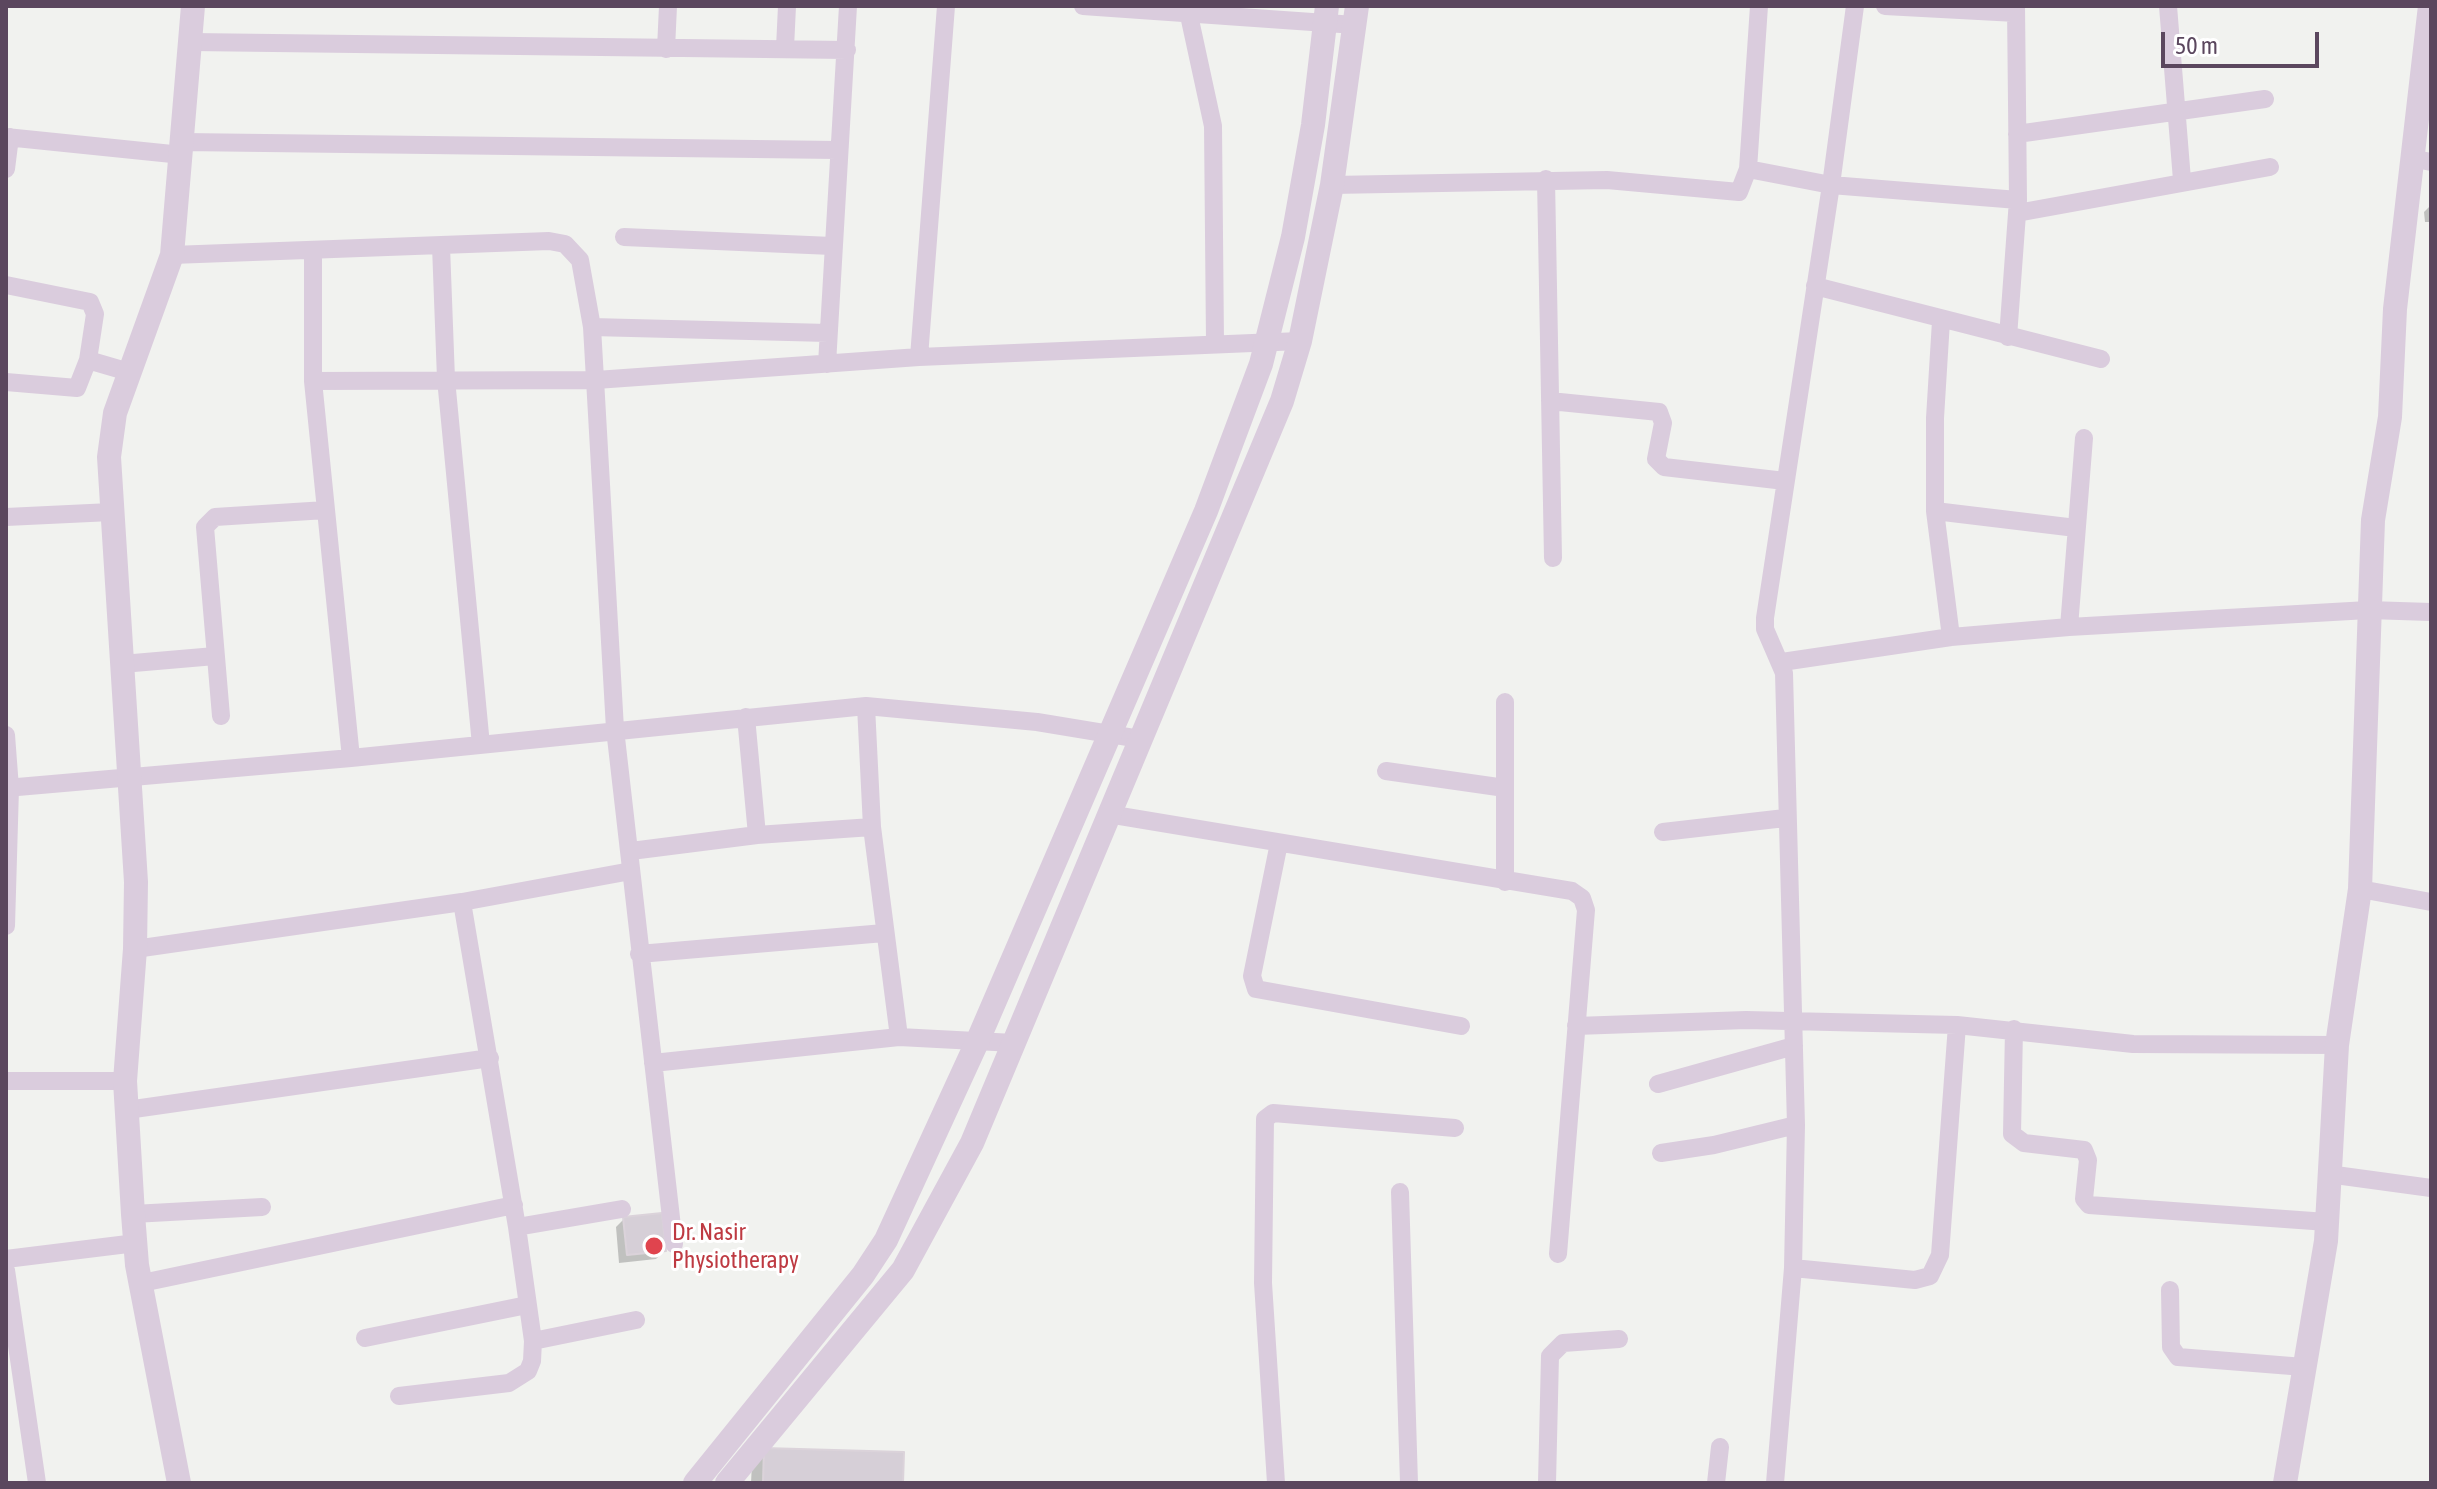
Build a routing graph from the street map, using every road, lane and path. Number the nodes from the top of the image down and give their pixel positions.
1 (193, 6) edge
2 (668, 6) edge
3 (787, 6) edge
4 (848, 6) edge
5 (946, 6) edge
6 (1083, 6) edge
7 (1759, 6) edge
8 (1855, 6) edge
9 (1885, 6) edge
10 (2168, 6) edge
11 (2430, 6) edge
12 (2016, 9) edge
13 (1188, 11) edge
14 (1326, 15) edge
15 (1356, 16) edge
16 (191, 42) junction
17 (785, 48) junction
18 (666, 49) junction
19 (847, 50) junction
20 (2265, 99) dead end
21 (2175, 112) junction
22 (2017, 134) junction
23 (8, 137) edge
24 (183, 149) junction
25 (837, 150) junction
26 (2421, 160) edge
27 (2270, 167) dead end
28 (6, 169) edge
29 (1748, 169) junction
30 (1546, 179) junction
31 (2182, 180) junction
32 (1332, 185) junction
33 (1831, 185) junction
34 (2018, 206) junction
35 (624, 237) dead end
36 (441, 246) junction
37 (832, 246) junction
38 (313, 251) junction
39 (172, 255) junction
40 (6, 285) edge
41 (1815, 286) junction
42 (1941, 321) junction
43 (592, 327) junction
44 (828, 333) junction
45 (2008, 337) junction
46 (1266, 340) junction
47 (1300, 341) junction
48 (1215, 342) junction
49 (919, 357) junction
50 (2101, 359) dead end
51 (88, 360) junction
52 (827, 364) junction
53 (129, 372) junction
54 (446, 379) junction
55 (596, 380) junction
56 (313, 381) junction
57 (6, 382) edge
58 (1550, 401) junction
59 (2084, 438) dead end
60 (1785, 481) junction
61 (326, 510) junction
62 (1935, 511) junction
63 (111, 512) junction
64 (6, 517) edge
65 (2076, 528) junction
66 (1553, 558) dead end
67 (2368, 610) junction
68 (2431, 612) edge
69 (2069, 627) junction
70 (1951, 637) junction
71 (215, 656) junction
72 (1782, 662) junction
73 (122, 664) junction
74 (1505, 702) dead end
75 (866, 706) junction
76 (221, 716) dead end
77 (746, 717) junction
78 (615, 729) junction
79 (1109, 731) junction
80 (6, 735) edge
81 (1140, 739) junction
82 (481, 745) junction
83 (351, 758) junction
84 (1386, 771) dead end
85 (131, 779) junction
86 (8, 788) edge
87 (1505, 788) junction
88 (1108, 814) junction
89 (1785, 818) junction
90 (872, 827) junction
91 (1663, 832) dead end
92 (757, 835) junction
93 (1279, 843) junction
94 (631, 851) junction
95 (631, 871) junction
96 (1505, 882) junction
97 (2360, 889) junction
98 (462, 902) junction
99 (2431, 902) edge
100 (6, 926) edge
101 (884, 933) junction
102 (135, 949) junction
103 (639, 954) junction
104 (1792, 1021) junction
105 (1957, 1025) junction
106 (1461, 1026) dead end
107 (1576, 1026) junction
108 (2014, 1029) junction
109 (899, 1037) junction
110 (978, 1040) junction
111 (1014, 1043) junction
112 (2337, 1045) junction
113 (1794, 1046) junction
114 (490, 1058) junction
115 (653, 1063) junction
116 (6, 1081) edge
117 (125, 1081) junction
118 (1658, 1084) dead end
119 (127, 1110) junction
120 (1796, 1125) junction
121 (1455, 1128) dead end
122 (1661, 1153) dead end
123 (2328, 1174) junction
124 (2431, 1188) edge
125 (1400, 1192) dead end
126 (514, 1205) junction
127 (262, 1207) dead end
128 (622, 1209) dead end
129 (133, 1214) junction
130 (2327, 1222) junction
131 (517, 1227) junction
132 (136, 1243) junction
133 (674, 1244) dead end
134 (1558, 1254) dead end
135 (6, 1259) edge
136 (1793, 1268) junction
137 (6, 1270) edge
138 (142, 1283) junction
139 (2170, 1290) dead end
140 (527, 1305) junction
141 (636, 1320) dead end
142 (365, 1338) dead end
143 (1619, 1339) dead end
144 (533, 1341) junction
145 (2304, 1367) junction
146 (399, 1396) dead end
147 (1720, 1447) dead end
148 (37, 1483) edge
149 (179, 1483) edge
150 (695, 1483) edge
151 (727, 1483) edge
152 (1276, 1483) edge
153 (1409, 1483) edge
154 (1547, 1483) edge
155 (1716, 1483) edge
156 (1775, 1483) edge
157 (2285, 1483) edge

1 - 16 street
2 - 18 street
3 - 17 street
4 - 19 street
5 - 49 street
6 - 13 street
7 - 29 street
8 - 33 street
9 - 12 street
10 - 21 street
11 - 26 street
12 - 22 street
13 - 14 street
13 - 48 street
14 - 15 street
14 - 46 street
15 - 32 street
16 - 18 street
16 - 24 street
17 - 18 street
17 - 19 street
19 - 25 street
20 - 21 street
21 - 22 street
21 - 31 street
22 - 34 street
23 - 24 street
23 - 28 street
24 - 25 street
24 - 39 street
25 - 37 street
26 - 67 street
27 - 31 street
29 - 30 street
29 - 33 street
30 - 32 street
30 - 58 street
31 - 34 street
32 - 47 street
33 - 34 street
33 - 41 street
34 - 45 street
35 - 37 street
36 - 38 street
36 - 43 street
36 - 54 street
37 - 44 street
38 - 39 street
38 - 56 street
39 - 53 street
40 - 51 street
41 - 42 street
41 - 60 street
42 - 45 street
42 - 62 street
43 - 44 street
43 - 55 street
44 - 52 street
45 - 50 street
46 - 47 street
46 - 48 street
46 - 79 street
47 - 81 street
48 - 49 street
49 - 52 street
51 - 53 street
51 - 57 street
52 - 55 street
53 - 63 street
54 - 55 street
54 - 56 street
54 - 82 street
55 - 78 street
56 - 61 street
58 - 60 street
58 - 66 street
59 - 65 street
60 - 72 street
61 - 71 street
61 - 83 street
62 - 65 street
62 - 70 street
63 - 64 street
63 - 73 street
65 - 69 street
67 - 68 street
67 - 69 street
67 - 97 street
69 - 70 street
70 - 72 street
71 - 73 street
71 - 76 street
72 - 89 street
73 - 85 street
74 - 87 street
75 - 77 street
75 - 79 street
75 - 90 street
77 - 78 street
77 - 92 street
78 - 82 street
78 - 94 street
79 - 81 street
79 - 110 street
80 - 86 street
81 - 88 street
82 - 83 street
83 - 85 street
84 - 87 street
85 - 86 street
85 - 102 street
86 - 100 street
87 - 96 street
88 - 93 street
88 - 111 street
89 - 91 street
89 - 104 street
90 - 92 street
90 - 101 street
92 - 94 street
93 - 96 street
93 - 106 street
94 - 95 street
95 - 98 street
95 - 103 street
96 - 107 street
97 - 99 street
97 - 112 street
98 - 102 street
98 - 114 street
101 - 103 street
101 - 109 street
102 - 117 street
103 - 115 street
104 - 105 street
104 - 107 street
104 - 113 street
105 - 108 street
105 - 136 street
107 - 134 street
108 - 112 street
108 - 130 street
109 - 110 street
109 - 115 street
110 - 111 street
110 - 150 street
111 - 151 street
112 - 123 street
113 - 118 street
113 - 120 street
114 - 119 street
114 - 126 street
115 - 133 street
116 - 117 street
117 - 119 street
119 - 129 street
120 - 122 street
120 - 136 street
121 - 152 street
123 - 124 street
123 - 130 street
125 - 153 street
126 - 131 street
126 - 138 street
127 - 129 street
128 - 131 street
129 - 132 street
130 - 145 street
131 - 140 street
132 - 135 street
132 - 138 street
136 - 156 street
137 - 148 street
138 - 149 street
139 - 145 street
140 - 142 street
140 - 144 street
141 - 144 street
143 - 154 street
144 - 146 street
145 - 157 street
147 - 155 street

